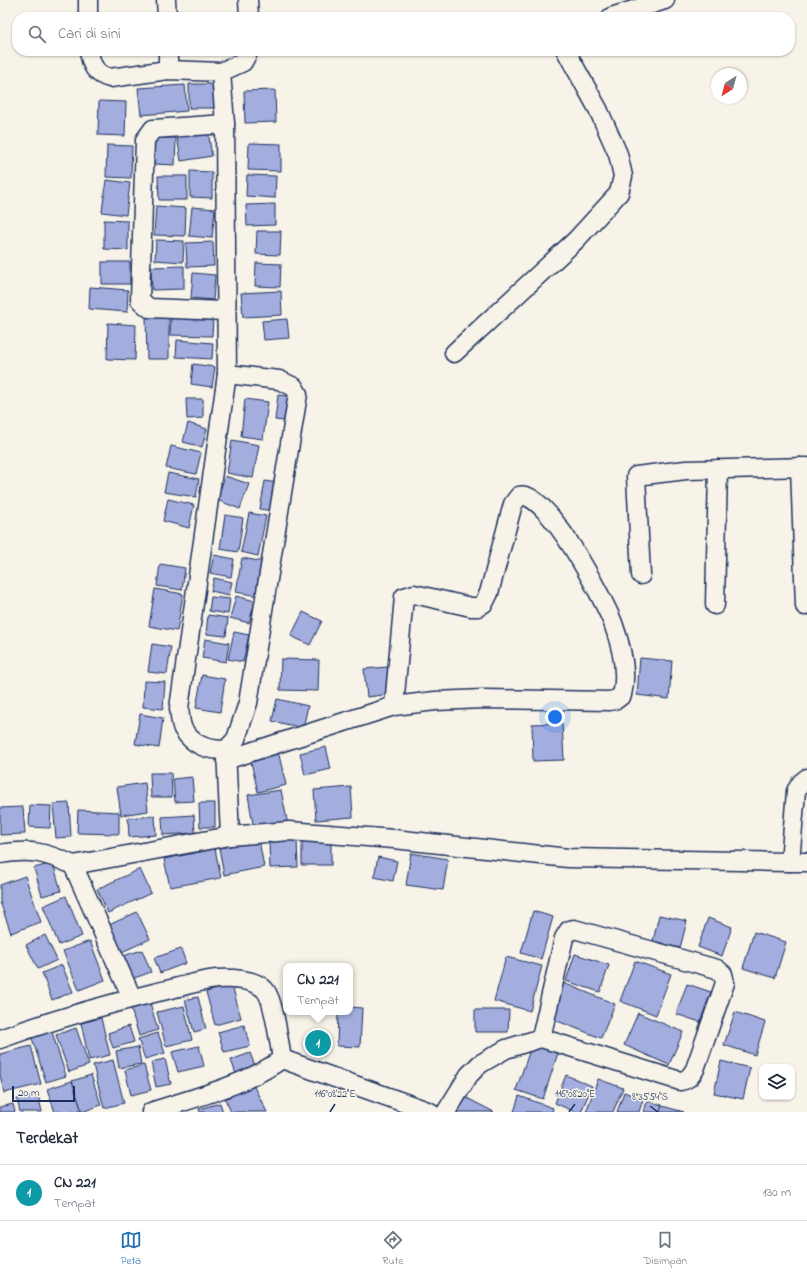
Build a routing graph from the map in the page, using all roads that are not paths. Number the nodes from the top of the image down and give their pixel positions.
1 (88, 0) edge
2 (166, 0) edge
3 (248, 0) edge
4 (665, 0) edge
5 (88, 12) edge
6 (167, 12) edge
7 (249, 12) edge
8 (627, 12) edge
9 (90, 56) edge
10 (168, 56) edge
11 (246, 56) edge
12 (569, 56) edge
13 (168, 70) junction
14 (221, 72) junction
15 (225, 124) junction
16 (225, 312) junction
17 (454, 353) dead end
18 (227, 374) junction
19 (803, 467) edge
20 (718, 469) junction
21 (641, 575) dead end
22 (715, 605) dead end
23 (806, 606) dead end
24 (394, 706) junction
25 (226, 755) junction
26 (807, 778) edge
27 (230, 836) junction
28 (0, 854) edge
29 (798, 862) edge
30 (73, 865) junction
31 (132, 998) junction
32 (541, 1038) junction
33 (0, 1039) edge
34 (282, 1059) junction
35 (151, 1112) edge
36 (430, 1112) edge
37 (446, 1112) edge

1 - 5 street
2 - 6 street
3 - 7 street
4 - 8 street
9 - 13 street
10 - 13 street
11 - 14 street
12 - 17 street
13 - 14 street
14 - 15 street
15 - 16 street
15 - 16 street
16 - 18 street
18 - 25 street
18 - 25 street
19 - 20 street
19 - 23 street
20 - 21 street
20 - 22 street
24 - 24 street
24 - 25 street
25 - 27 street
26 - 29 street
27 - 29 street
27 - 30 street
28 - 30 street
30 - 31 street
31 - 33 street
31 - 34 street
32 - 32 street
32 - 37 street
34 - 35 street
34 - 36 street

